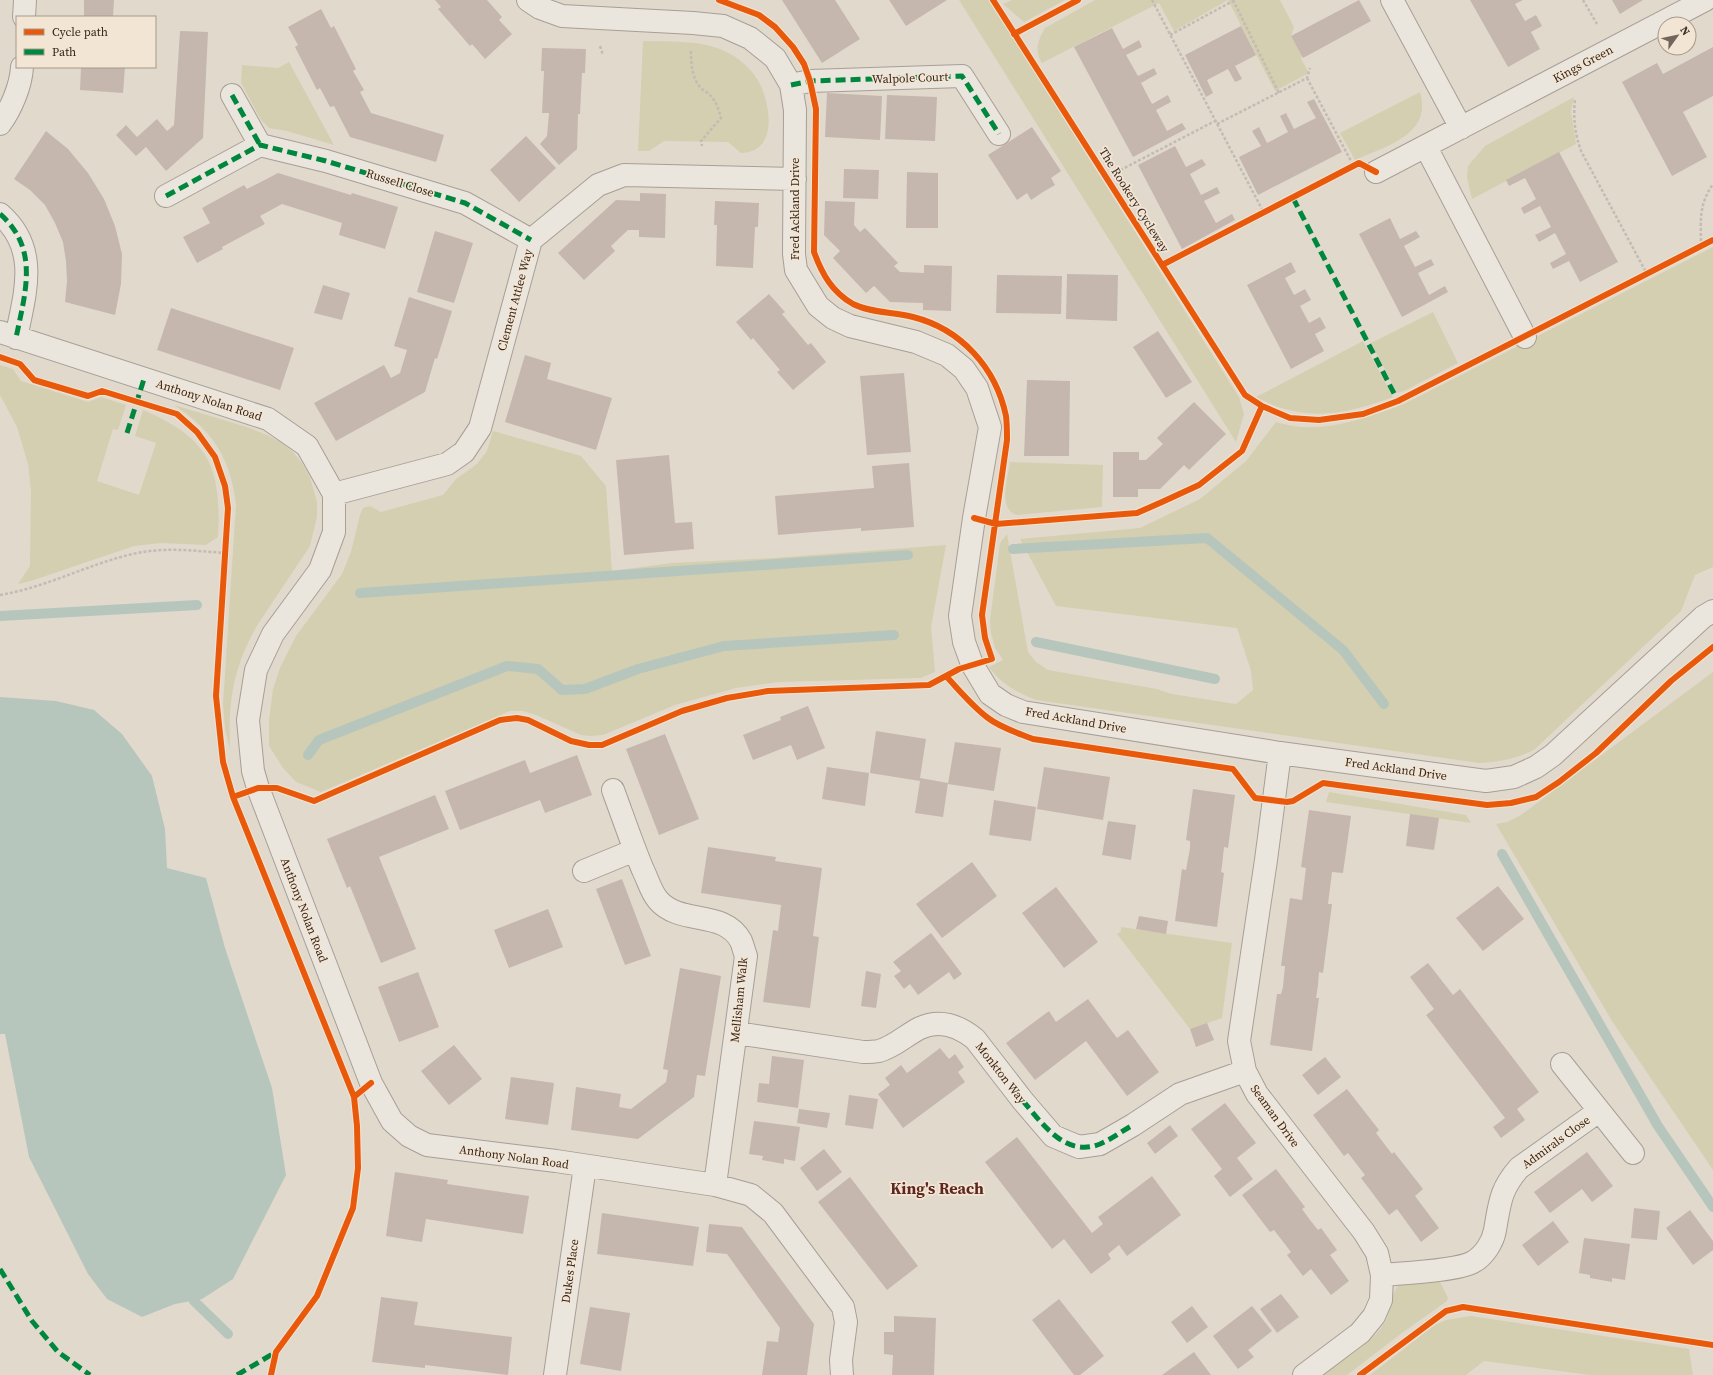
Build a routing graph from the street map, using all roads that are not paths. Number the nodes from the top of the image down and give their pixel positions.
1 (25, 0) edge
2 (528, 0) edge
3 (1392, 0) edge
4 (1706, 0) edge
5 (24, 16) edge
6 (22, 68) edge
7 (790, 85) junction
8 (232, 95) dead end
9 (0, 124) edge
10 (1461, 128) junction
11 (999, 134) dead end
12 (260, 145) junction
13 (1426, 147) junction
14 (1376, 172) road end
15 (795, 178) junction
16 (166, 196) dead end
17 (0, 214) edge
18 (531, 240) junction
19 (8, 335) edge
20 (1525, 336) dead end
21 (334, 494) junction
22 (1713, 611) edge
23 (1280, 753) junction
24 (613, 790) dead end
25 (635, 850) junction
26 (584, 871) dead end
27 (736, 1033) junction
28 (1562, 1064) dead end
29 (1244, 1071) junction
30 (1599, 1111) junction
31 (1633, 1153) dead end
32 (585, 1166) junction
33 (715, 1185) junction
34 (1382, 1275) junction
35 (555, 1375) edge
36 (842, 1375) edge
37 (1304, 1375) edge

1 - 5 street
2 - 7 street, Fred Ackland Drive
3 - 10 street
4 - 10 street, Kings Green
6 - 9 street
7 - 11 street, Walpole Court
7 - 15 street, Fred Ackland Drive
8 - 12 street
10 - 13 street, Kings Green
12 - 16 street
12 - 18 street, Russell Close
13 - 14 street, Kings Green
13 - 20 street
15 - 18 street, Clement Attlee Way
15 - 23 street, Fred Ackland Drive
17 - 19 street
18 - 21 street, Clement Attlee Way
19 - 21 street, Anthony Nolan Road
21 - 32 street, Anthony Nolan Road
22 - 23 street, Fred Ackland Drive
23 - 29 street, Seaman Drive
24 - 25 street, Mellisham Walk
25 - 26 street
25 - 27 street, Mellisham Walk
27 - 29 street, Monkton Way
27 - 33 street, Mellisham Walk
28 - 30 street, Admirals Close
29 - 34 street, Seaman Drive
30 - 31 street, Admirals Close
30 - 34 street, Admirals Close
32 - 33 street, Anthony Nolan Road
32 - 35 street, Dukes Place
33 - 36 street, Anthony Nolan Road
34 - 37 street, Seaman Drive

